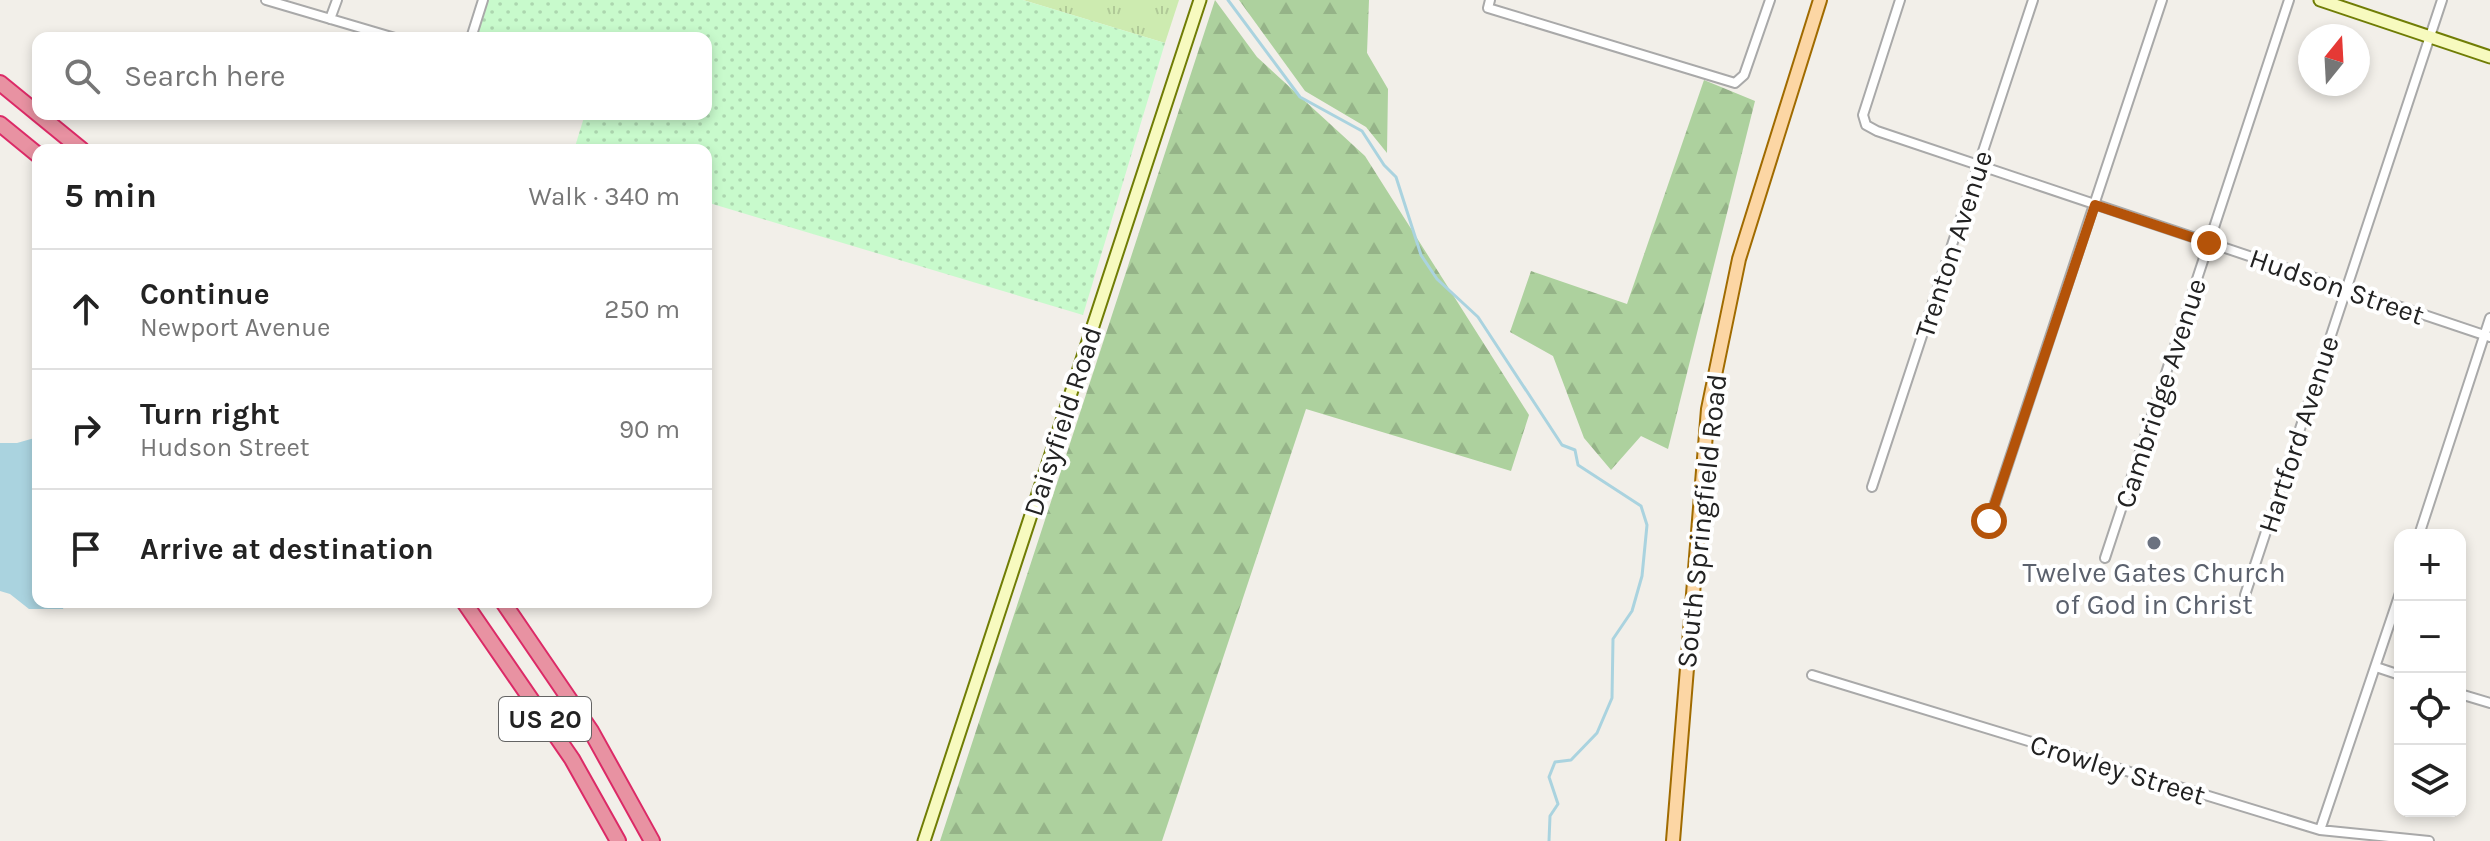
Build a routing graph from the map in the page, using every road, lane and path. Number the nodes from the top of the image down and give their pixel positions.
1 (266, 0) edge
2 (337, 0) edge
3 (483, 0) edge
4 (1200, 0) edge
5 (1770, 0) edge
6 (1820, 0) edge
7 (1900, 0) edge
8 (2033, 0) edge
9 (2162, 0) edge
10 (2289, 0) edge
11 (2320, 0) edge
12 (2442, 0) edge
13 (1489, 4) edge
14 (330, 19) junction
15 (374, 32) edge
16 (473, 32) edge
17 (2429, 37) junction
18 (2490, 57) edge
19 (0, 83) edge
20 (32, 109) edge
21 (45, 120) edge
22 (0, 124) edge
23 (75, 144) edge
24 (32, 150) edge
25 (1979, 166) junction
26 (2095, 205) junction
27 (2209, 243) junction
28 (2347, 289) junction
29 (2490, 318) edge
30 (2487, 336) edge
31 (1872, 487) dead end
32 (1989, 521) dead end
33 (2421, 529) edge
34 (2105, 558) dead end
35 (2245, 595) dead end
36 (2397, 601) edge
37 (468, 608) edge
38 (507, 608) edge
39 (2376, 667) junction
40 (2394, 673) edge
41 (1812, 675) dead end
42 (2466, 696) edge
43 (2490, 703) edge
44 (2320, 830) junction
45 (618, 841) edge
46 (652, 841) edge
47 (924, 841) edge
48 (1673, 841) edge
49 (2429, 841) edge

1 - 14 street
2 - 14 street
3 - 16 street
4 - 47 street, Daisyfield Road
5 - 13 street
6 - 48 main road, South Springfield Road
7 - 25 street, Hudson Street
8 - 25 street, Trenton Avenue
9 - 26 street
10 - 27 street, Cambridge Avenue
11 - 17 street
12 - 17 street, Hartford Avenue
14 - 15 street
17 - 18 street
17 - 28 street, Hartford Avenue
19 - 20 highway
21 - 23 highway
22 - 24 highway
25 - 26 street, Hudson Street
25 - 31 street, Trenton Avenue
26 - 27 street, Hudson Street
26 - 32 street
27 - 28 street, Hudson Street
27 - 34 street, Cambridge Avenue
28 - 30 street, Hudson Street
28 - 35 street, Hartford Avenue
29 - 30 street
30 - 33 street
36 - 39 street
37 - 45 highway, US 20
38 - 46 highway, US 20
39 - 40 street
39 - 44 street
41 - 44 street, Crowley Street
42 - 43 street
44 - 49 street, Crowley Street

